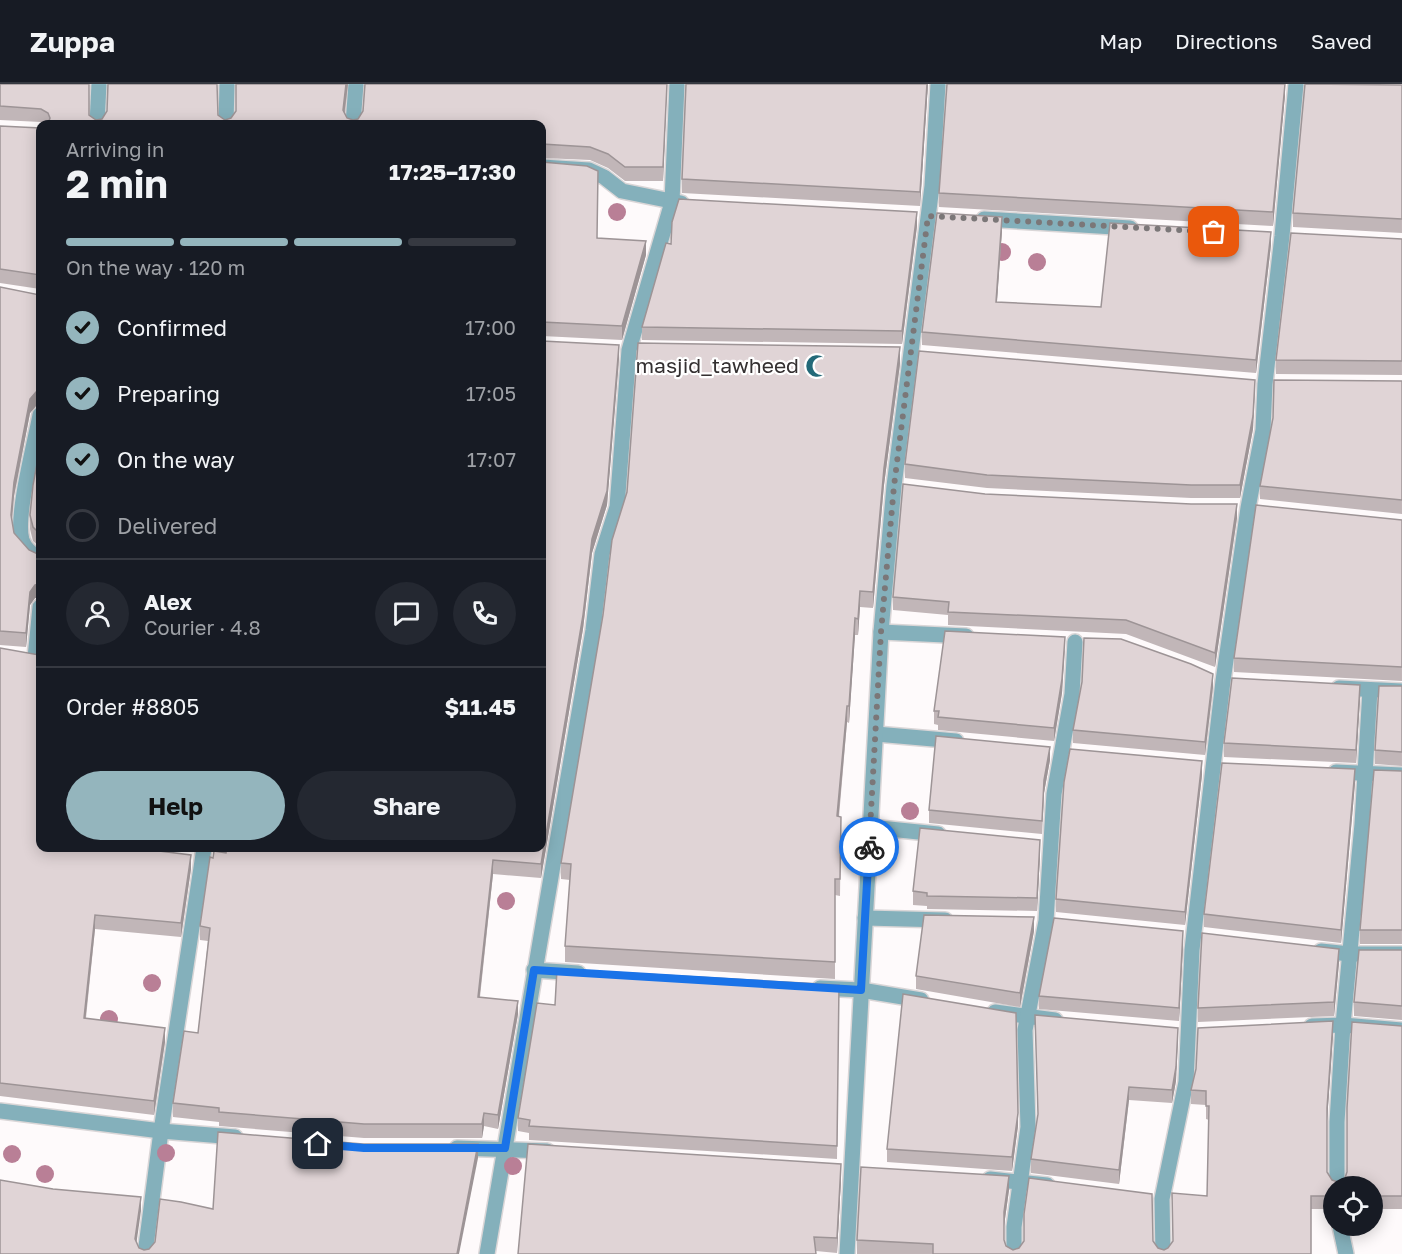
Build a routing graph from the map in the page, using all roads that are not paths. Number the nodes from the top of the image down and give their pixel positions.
1 (99, 84) edge
2 (227, 84) edge
3 (356, 84) edge
4 (677, 84) edge
5 (938, 84) edge
6 (1296, 85) edge
7 (97, 120) edge
8 (226, 120) edge
9 (353, 120) edge
10 (546, 167) edge
11 (672, 202) junction
12 (695, 203) edge
13 (974, 218) edge
14 (1147, 228) edge
15 (36, 437) edge
16 (36, 556) edge
17 (881, 632) junction
18 (36, 636) edge
19 (984, 637) edge
20 (1094, 642) edge
21 (33, 658) edge
22 (1204, 672) edge
23 (1228, 681) junction
24 (1325, 687) edge
25 (1370, 690) junction
26 (1402, 691) edge
27 (876, 734) junction
28 (969, 742) edge
29 (1318, 771) edge
30 (1365, 773) junction
31 (1402, 775) edge
32 (870, 827) junction
33 (950, 835) edge
34 (203, 852) edge
35 (865, 918) junction
36 (956, 920) edge
37 (1305, 949) edge
38 (1350, 954) junction
39 (1402, 954) edge
40 (534, 970) junction
41 (593, 974) edge
42 (803, 987) edge
43 (861, 990) junction
44 (939, 1003) edge
45 (983, 1010) edge
46 (1027, 1018) junction
47 (1073, 1022) edge
48 (1343, 1025) junction
49 (1295, 1027) edge
50 (1402, 1030) edge
51 (0, 1111) edge
52 (161, 1131) junction
53 (244, 1138) edge
54 (446, 1148) edge
55 (505, 1148) junction
56 (564, 1152) edge
57 (1336, 1176) edge
58 (976, 1178) edge
59 (1021, 1181) junction
60 (1056, 1186) edge
61 (1342, 1236) edge
62 (145, 1254) edge
63 (487, 1254) edge
64 (847, 1254) edge
65 (1014, 1254) edge
66 (1163, 1254) edge
67 (1346, 1254) edge

1 - 7 street
2 - 8 street
3 - 9 street
4 - 11 street
5 - 17 street
6 - 23 street
10 - 11 street
11 - 12 street
11 - 40 street
13 - 14 street
15 - 16 street
17 - 19 street
17 - 27 street
18 - 21 street
20 - 46 street
22 - 23 street
23 - 66 street
24 - 25 street
25 - 26 street
25 - 30 street
27 - 28 street
27 - 32 street
29 - 30 street
30 - 31 street
30 - 38 street
32 - 33 street
32 - 35 street
34 - 52 street
35 - 36 street
35 - 43 street
37 - 38 street
38 - 39 street
38 - 48 street
40 - 41 street
40 - 55 street
42 - 43 street
43 - 44 street
43 - 64 street
45 - 46 street
46 - 47 street
46 - 59 street
48 - 49 street
48 - 50 street
48 - 57 street
51 - 52 street
52 - 53 street
52 - 62 street
54 - 55 street
55 - 56 street
55 - 63 street
58 - 59 street
59 - 60 street
59 - 65 street
61 - 67 street

